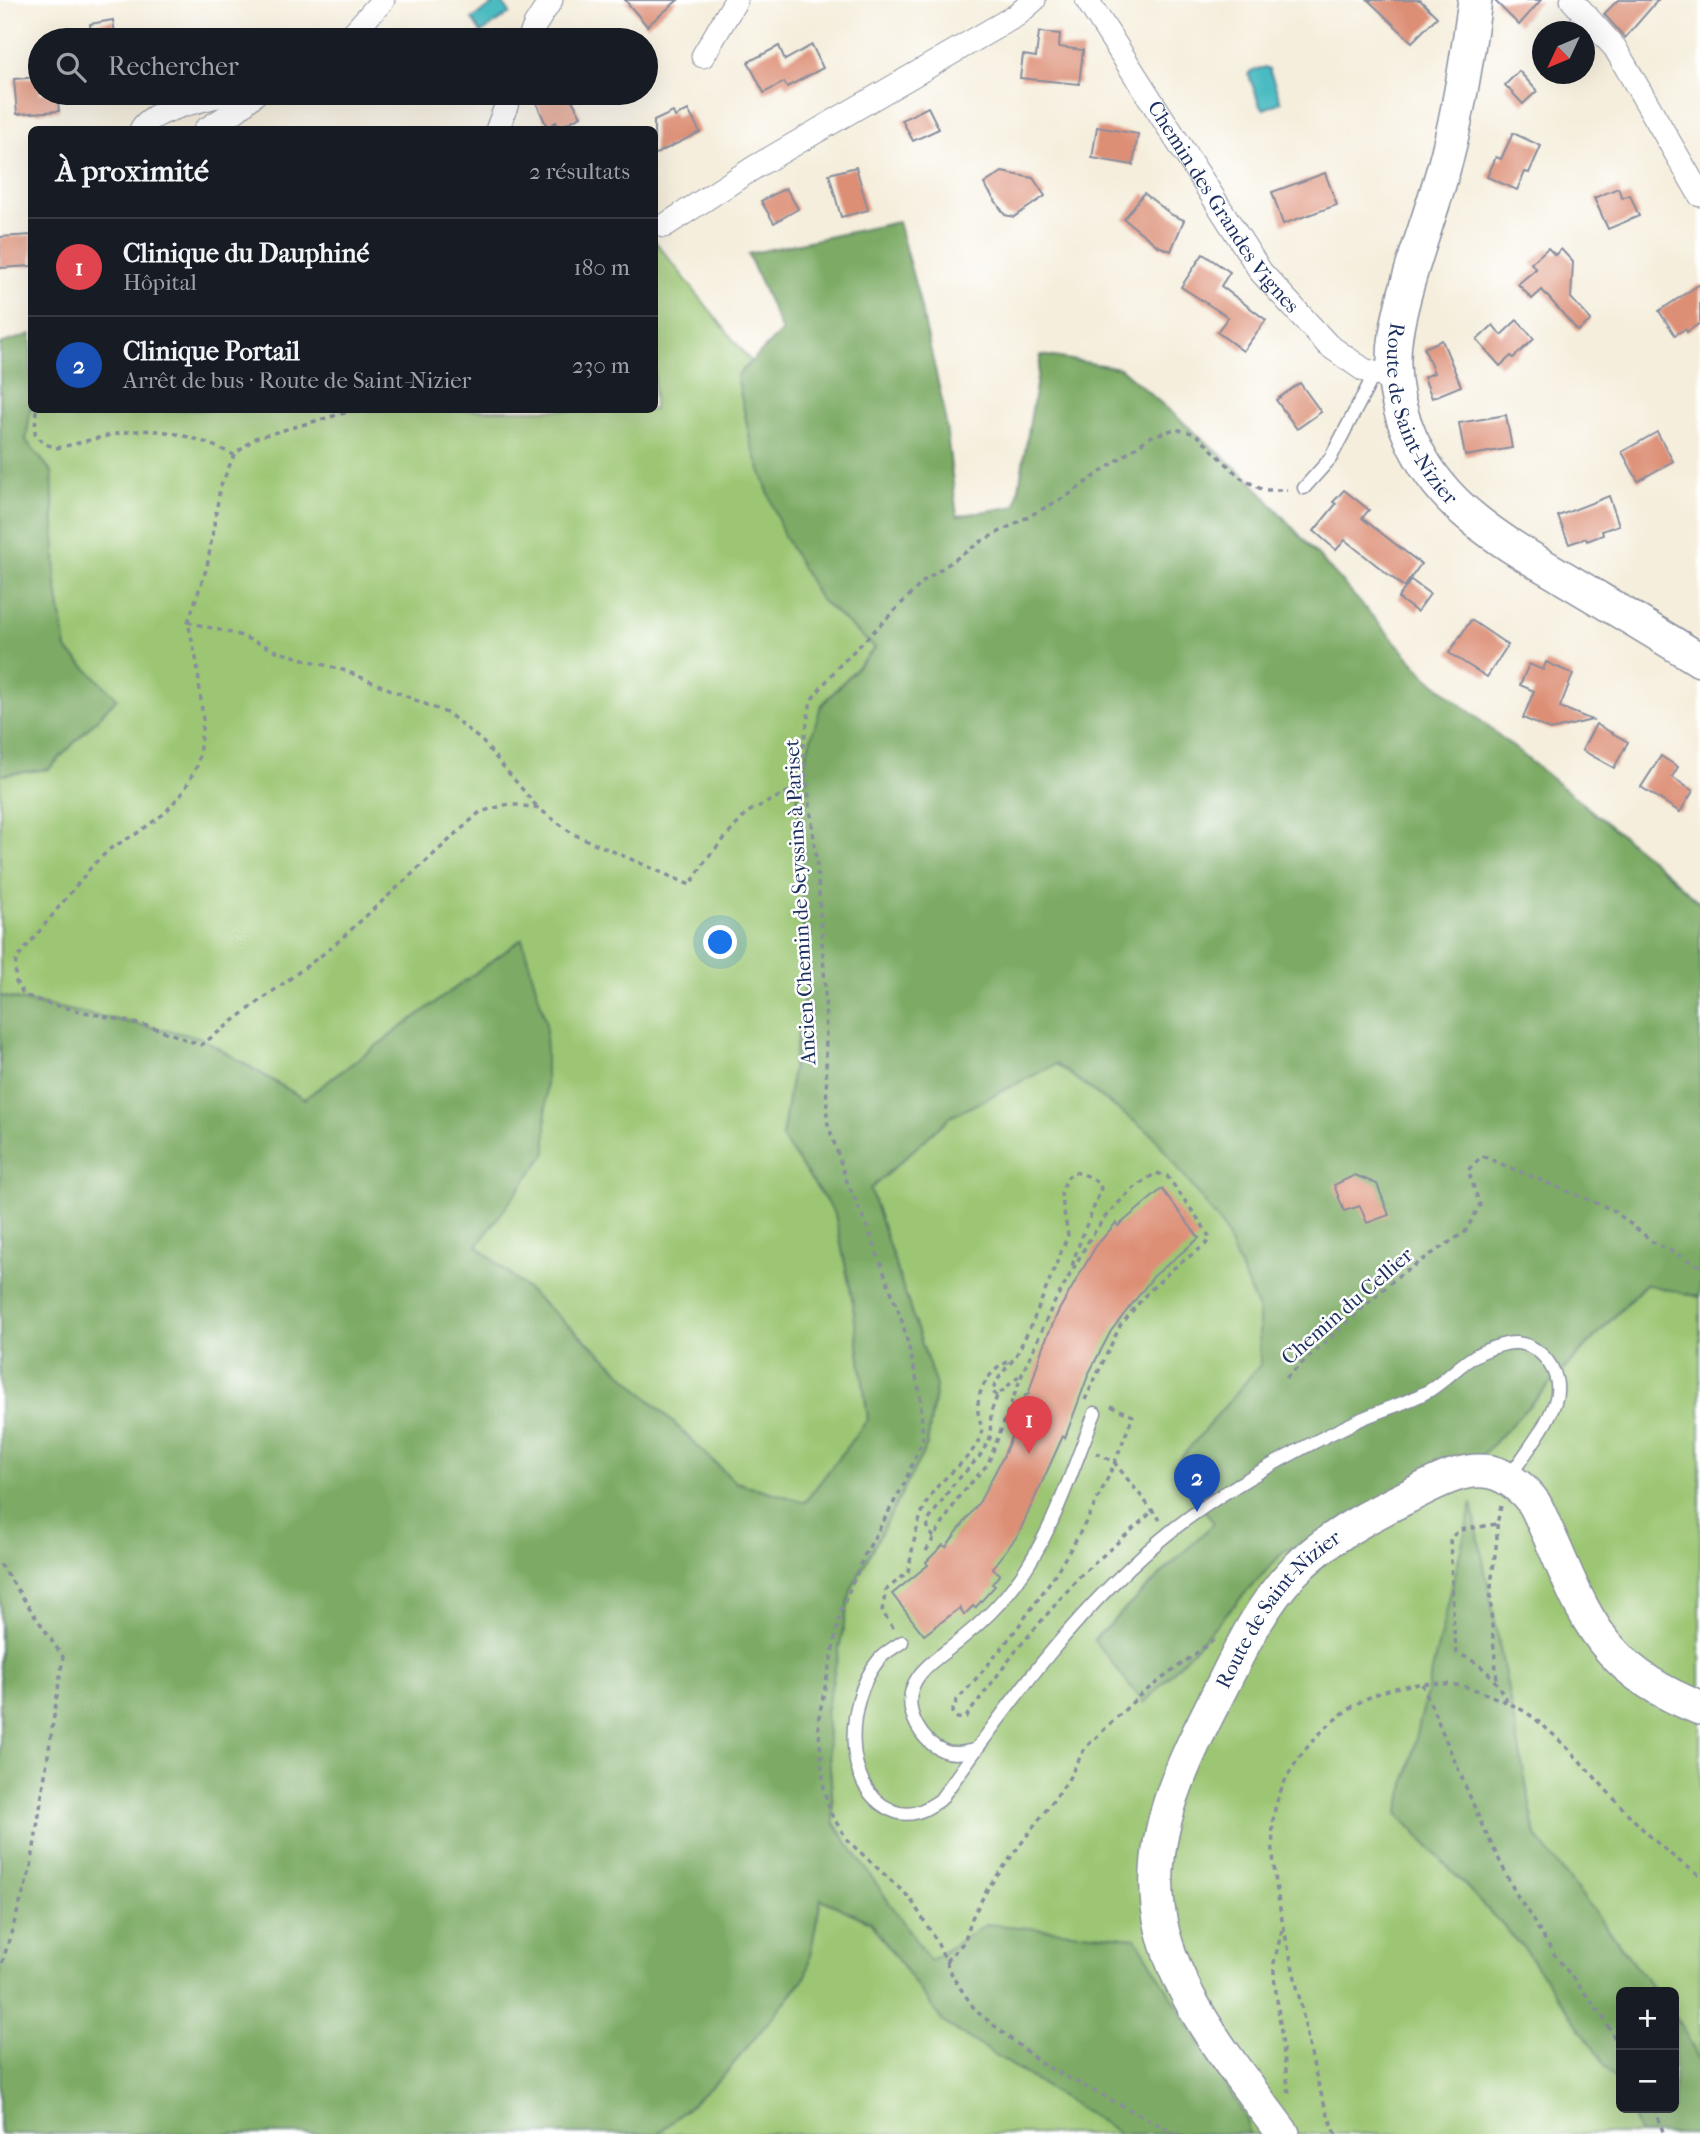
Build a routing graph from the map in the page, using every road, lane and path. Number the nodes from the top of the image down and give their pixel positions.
1 (383, 0) edge
2 (551, 0) edge
3 (736, 0) edge
4 (1034, 0) edge
5 (1087, 0) edge
6 (1475, 0) edge
7 (1572, 0) edge
8 (358, 28) edge
9 (534, 28) edge
10 (703, 56) dead end
11 (188, 105) edge
12 (243, 105) edge
13 (507, 105) edge
14 (142, 126) edge
15 (211, 126) edge
16 (499, 126) edge
17 (1700, 195) edge
18 (664, 226) dead end
19 (1384, 376) junction
20 (36, 413) edge
21 (343, 413) edge
22 (234, 455) junction
23 (1304, 488) joint
24 (188, 622) junction
25 (1700, 660) edge
26 (808, 780) junction
27 (538, 808) junction
28 (1700, 1266) edge
29 (1071, 1274) junction
30 (1012, 1360) junction
31 (1023, 1371) junction
32 (1286, 1378) dead end
33 (997, 1396) junction
34 (1110, 1406) dead end
35 (1095, 1413) joint
36 (1082, 1446) junction
37 (1114, 1462) junction
38 (1508, 1479) junction
39 (1153, 1510) junction
40 (1497, 1524) junction
41 (1169, 1533) junction
42 (934, 1537) junction
43 (926, 1551) dead end
44 (864, 1556) dead end
45 (0, 1564) edge
46 (1221, 1635) dead end
47 (902, 1642) joint
48 (1422, 1683) junction
49 (1497, 1684) junction
50 (1507, 1703) junction
51 (1700, 1707) edge
52 (975, 1750) junction
53 (1700, 1875) edge
54 (1283, 1928) junction
55 (0, 1970) edge
56 (1616, 2040) edge
57 (1289, 2098) dead end
58 (1656, 2113) edge
59 (1177, 2134) edge
60 (1283, 2134) edge
61 (1336, 2134) edge
62 (1664, 2134) edge

1 - 8 street
2 - 9 street
3 - 10 street
4 - 18 street
5 - 19 street, Chemin des Grandes Vignes
6 - 19 main road, Route de Saint-Nizier
7 - 17 street
11 - 14 street
12 - 15 street
13 - 16 street
19 - 23 lane
19 - 25 main road, Route de Saint-Nizier
20 - 22 path
21 - 22 path
22 - 24 path
23 - 26 path, Ancien Chemin de Seyssins à Pariset
24 - 27 path
24 - 27 path
26 - 27 path
26 - 44 path, Ancien Chemin de Seyssins à Pariset
28 - 32 path, Chemin du Cellier
29 - 30 path
29 - 31 path
29 - 35 path
30 - 33 path
30 - 47 path
31 - 33 path
31 - 42 path
33 - 42 path
34 - 37 path
35 - 36 lane
36 - 37 path
36 - 52 lane
37 - 39 path
37 - 39 path
38 - 40 path
38 - 41 lane
38 - 51 main road
38 - 60 main road, Route de Saint-Nizier
39 - 41 path
40 - 49 path
40 - 49 path
41 - 52 lane
42 - 43 path
45 - 55 path
46 - 59 path
47 - 52 lane
48 - 50 path
48 - 54 path
48 - 56 path
49 - 50 path
50 - 53 path
54 - 57 path
54 - 61 path
58 - 62 path

